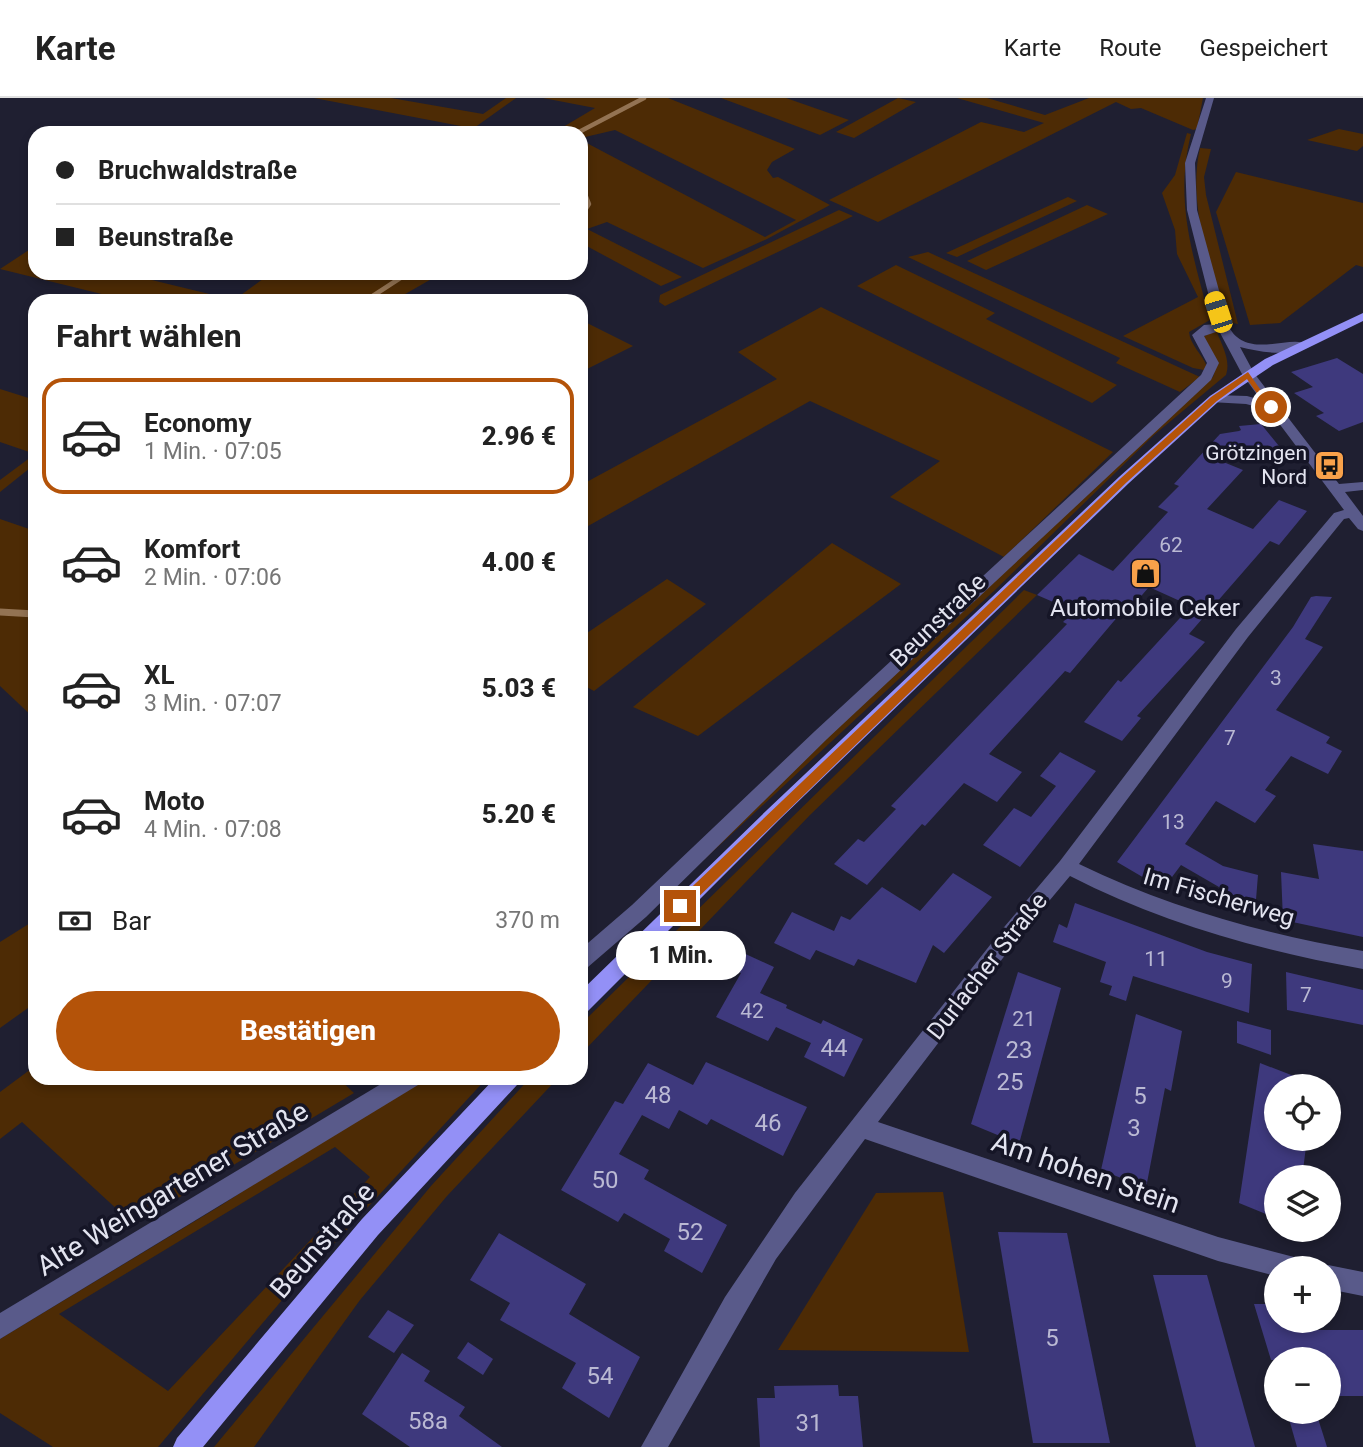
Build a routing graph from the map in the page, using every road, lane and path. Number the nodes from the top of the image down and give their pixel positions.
1 (1210, 98) edge
2 (1363, 317) edge
3 (1225, 332) junction
4 (1302, 345) junction
5 (1248, 374) junction
6 (1214, 399) junction
7 (1271, 407) junction
8 (1363, 486) edge
9 (1336, 489) junction
10 (1358, 519) edge
11 (1067, 866) junction
12 (588, 955) edge
13 (1363, 960) edge
14 (588, 998) edge
15 (398, 1085) edge
16 (502, 1085) edge
17 (861, 1127) junction
18 (1264, 1261) edge
19 (1341, 1280) edge
20 (1363, 1284) edge
21 (0, 1327) edge
22 (186, 1447) edge
23 (654, 1447) edge

1 - 3 street
2 - 4 main road, Beunstraße
3 - 4 street
3 - 5 street
3 - 12 street
4 - 5 main road, Beunstraße
5 - 6 main road, Beunstraße
5 - 7 street
6 - 7 street
6 - 14 main road, Beunstraße
7 - 9 street
8 - 9 street
9 - 10 street
10 - 11 street, Durlacher Straße
11 - 13 street, Im Fischerweg
11 - 17 street, Durlacher Straße
15 - 21 street, Alte Weingartener Straße
16 - 22 main road, Beunstraße
17 - 18 street, Am hohen Stein
17 - 23 street, Durlacher Straße
19 - 20 street

